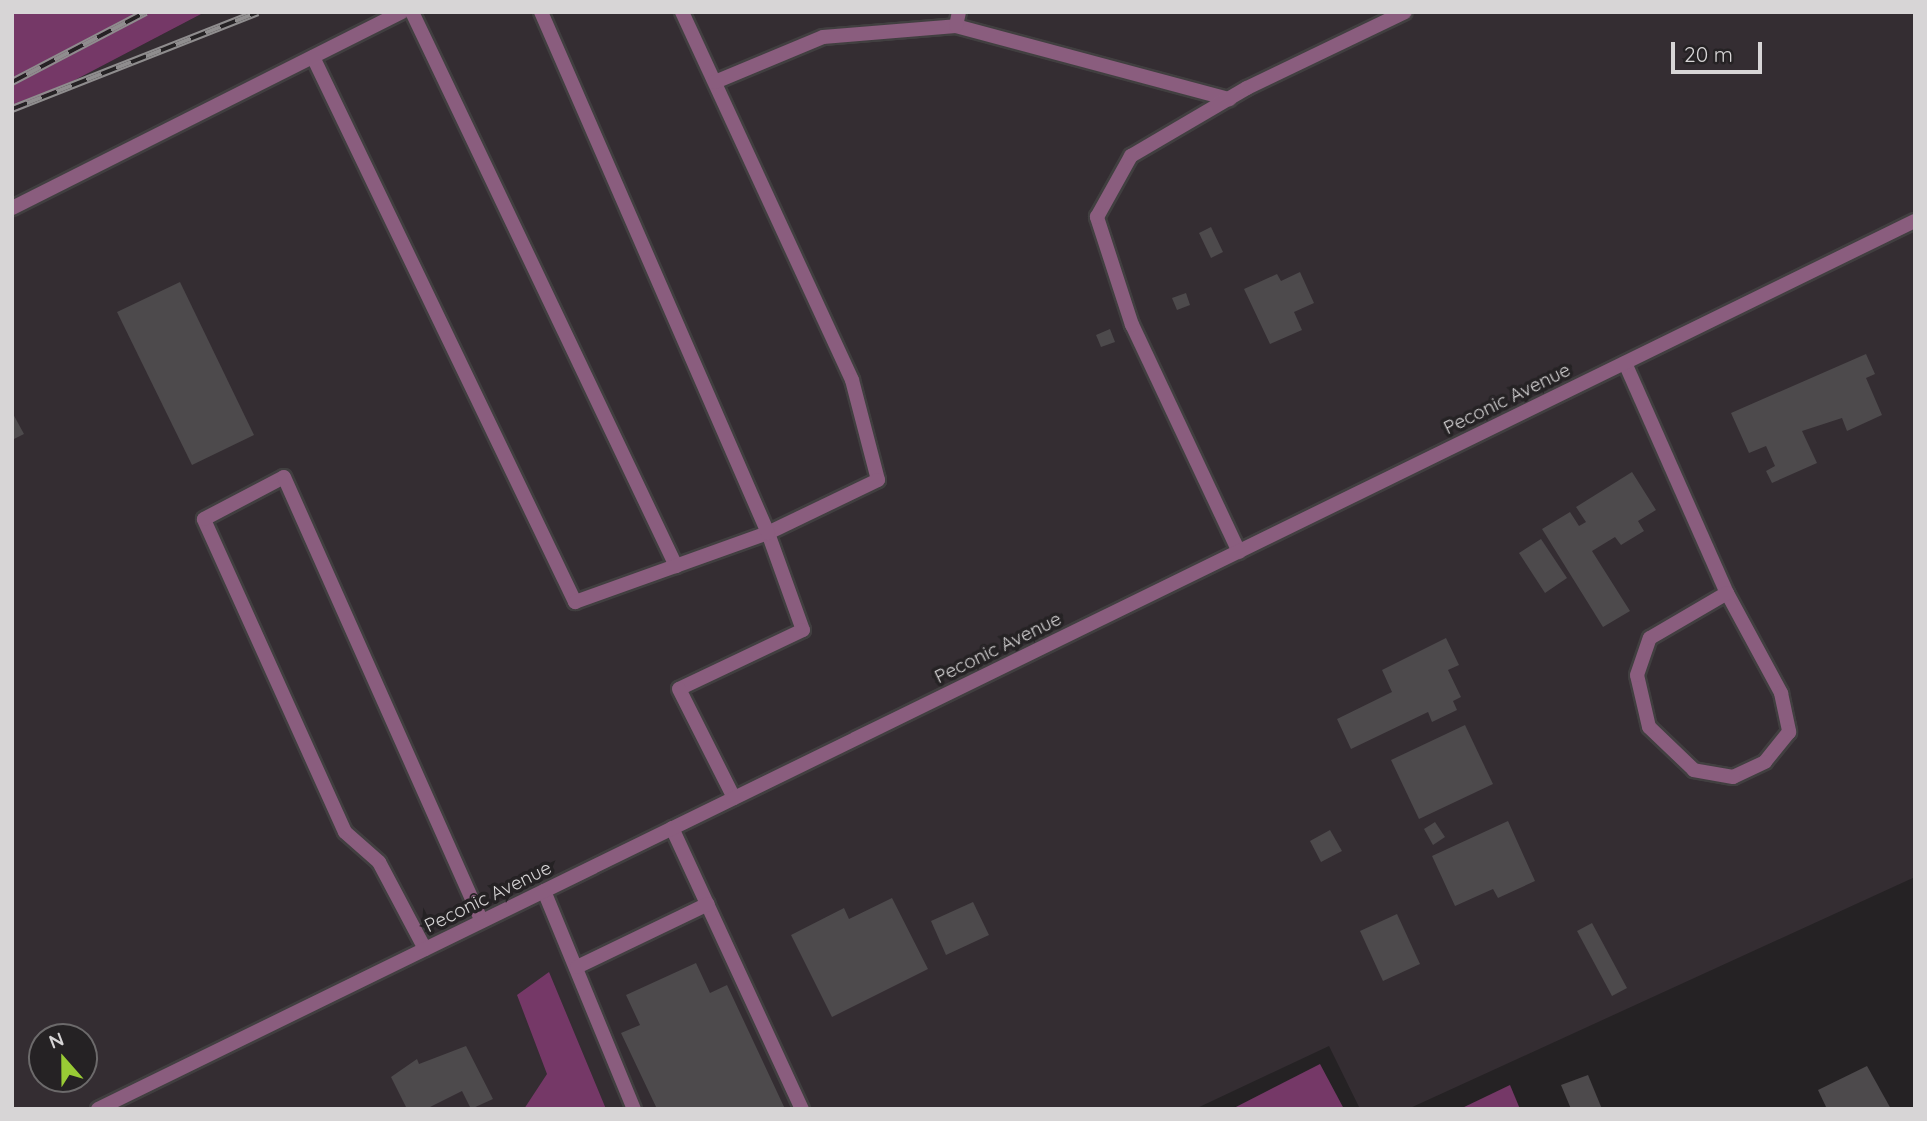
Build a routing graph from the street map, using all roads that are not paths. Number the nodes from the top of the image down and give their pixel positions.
1 (401, 12) edge
2 (412, 12) edge
3 (541, 12) edge
4 (682, 12) edge
5 (1405, 12) edge
6 (958, 19) edge
7 (313, 57) junction
8 (715, 82) junction
9 (1229, 99) junction
10 (12, 208) edge
11 (1915, 221) edge
12 (1625, 363) junction
13 (768, 533) junction
14 (1239, 552) junction
15 (676, 566) junction
16 (1727, 593) junction
17 (734, 798) junction
18 (672, 828) junction
19 (544, 891) junction
20 (708, 904) junction
21 (482, 921) junction
22 (425, 949) junction
23 (577, 967) junction
24 (98, 1109) edge
25 (634, 1109) edge
26 (802, 1109) edge

1 - 7 street
2 - 15 street
3 - 13 street
4 - 8 street
5 - 9 street
6 - 8 street
6 - 9 street
7 - 10 street
7 - 15 street
8 - 13 street
9 - 14 street
11 - 12 street, Peconic Avenue
12 - 14 street, Peconic Avenue
12 - 16 street
13 - 15 street
13 - 17 street
14 - 17 street, Peconic Avenue
16 - 16 street
17 - 18 street, Peconic Avenue
18 - 19 street, Peconic Avenue
18 - 20 street
19 - 21 street, Peconic Avenue
19 - 23 street
20 - 23 street
20 - 26 street
21 - 22 street, Peconic Avenue
21 - 22 street
22 - 24 street, Peconic Avenue
23 - 25 street

